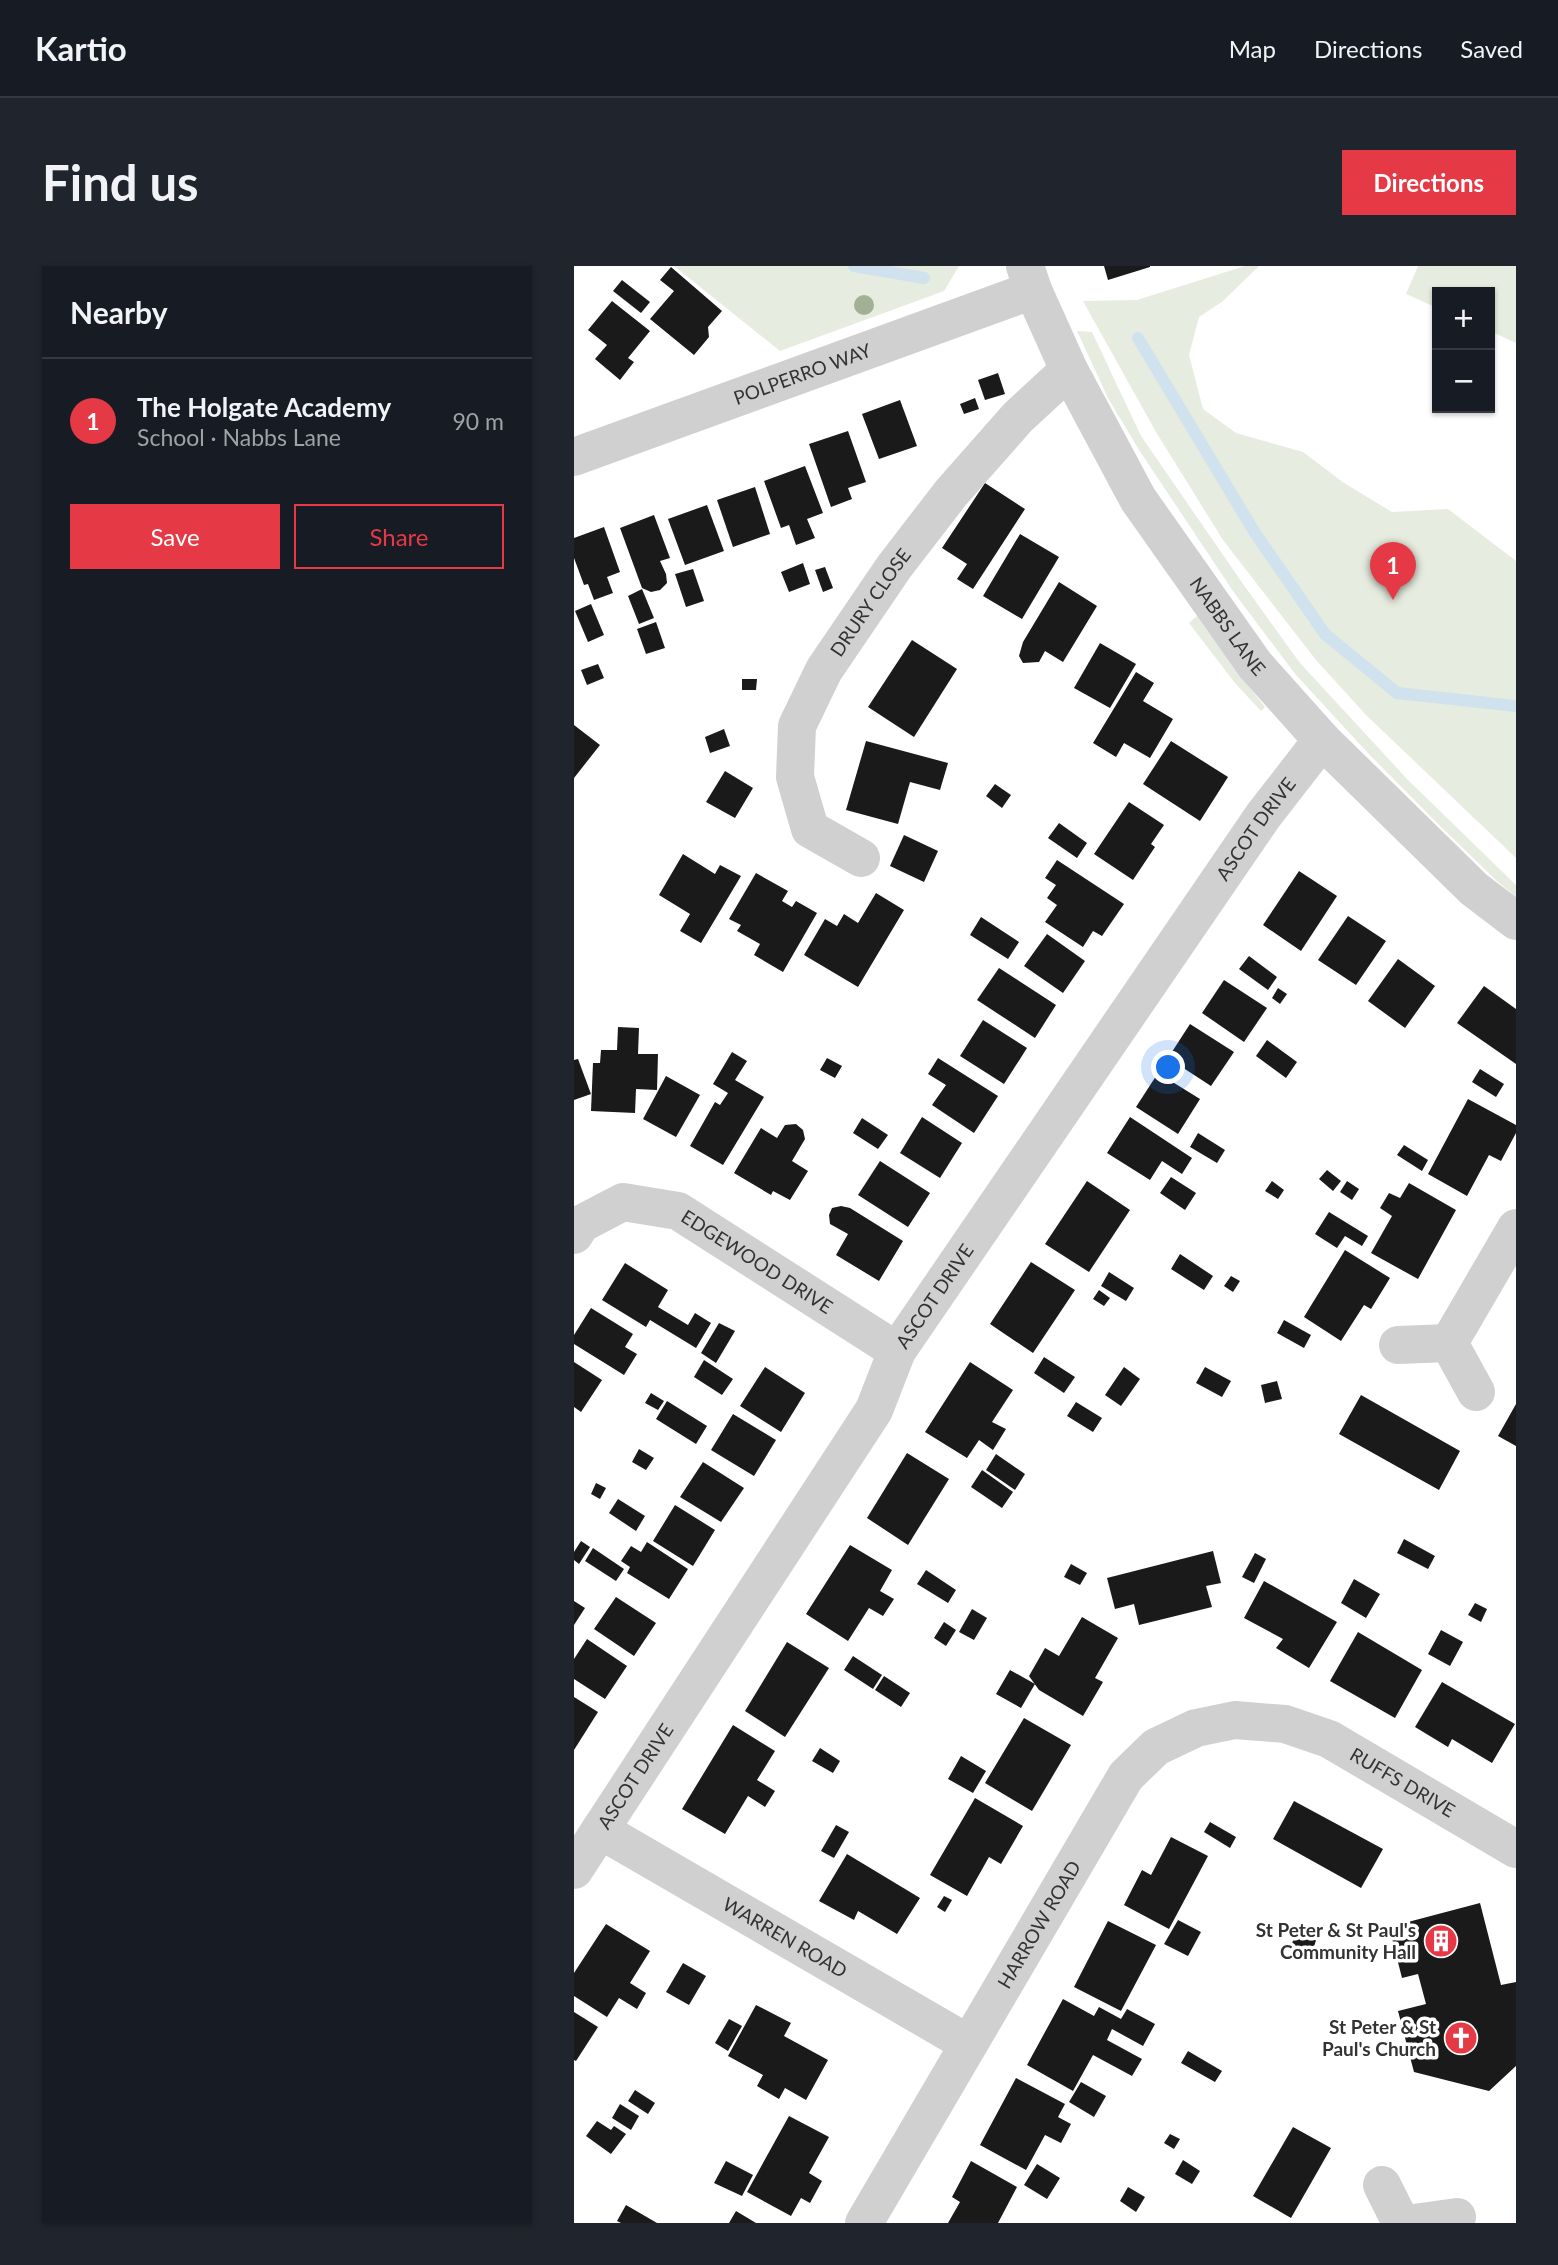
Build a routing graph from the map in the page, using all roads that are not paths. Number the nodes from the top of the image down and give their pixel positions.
1 (1029, 278) edge
2 (1069, 370) junction
3 (574, 457) edge
4 (1322, 740) junction
5 (861, 858) dead end
6 (1516, 921) edge
7 (1516, 1228) edge
8 (574, 1235) edge
9 (1449, 1343) junction
10 (1398, 1345) dead end
11 (897, 1351) junction
12 (1476, 1392) dead end
13 (1285, 1724) joint
14 (600, 1830) junction
15 (1516, 1849) edge
16 (574, 1870) edge
17 (969, 2045) junction
18 (1382, 2185) dead end
19 (1457, 2217) dead end
20 (864, 2223) edge
21 (1401, 2223) edge
22 (1414, 2223) edge

1 - 2 street, NABBS LANE
1 - 3 street, POLPERRO WAY
2 - 4 street, NABBS LANE
2 - 5 street, DRURY CLOSE
4 - 6 street, NABBS LANE
4 - 11 street, ASCOT DRIVE
7 - 9 street
8 - 11 street, EDGEWOOD DRIVE
9 - 10 street
9 - 12 street
11 - 14 street, ASCOT DRIVE
13 - 15 street, RUFFS DRIVE
13 - 17 street, HARROW ROAD
14 - 16 street, ASCOT DRIVE
14 - 17 street, WARREN ROAD
17 - 20 street, HARROW ROAD
18 - 21 street
19 - 22 street

